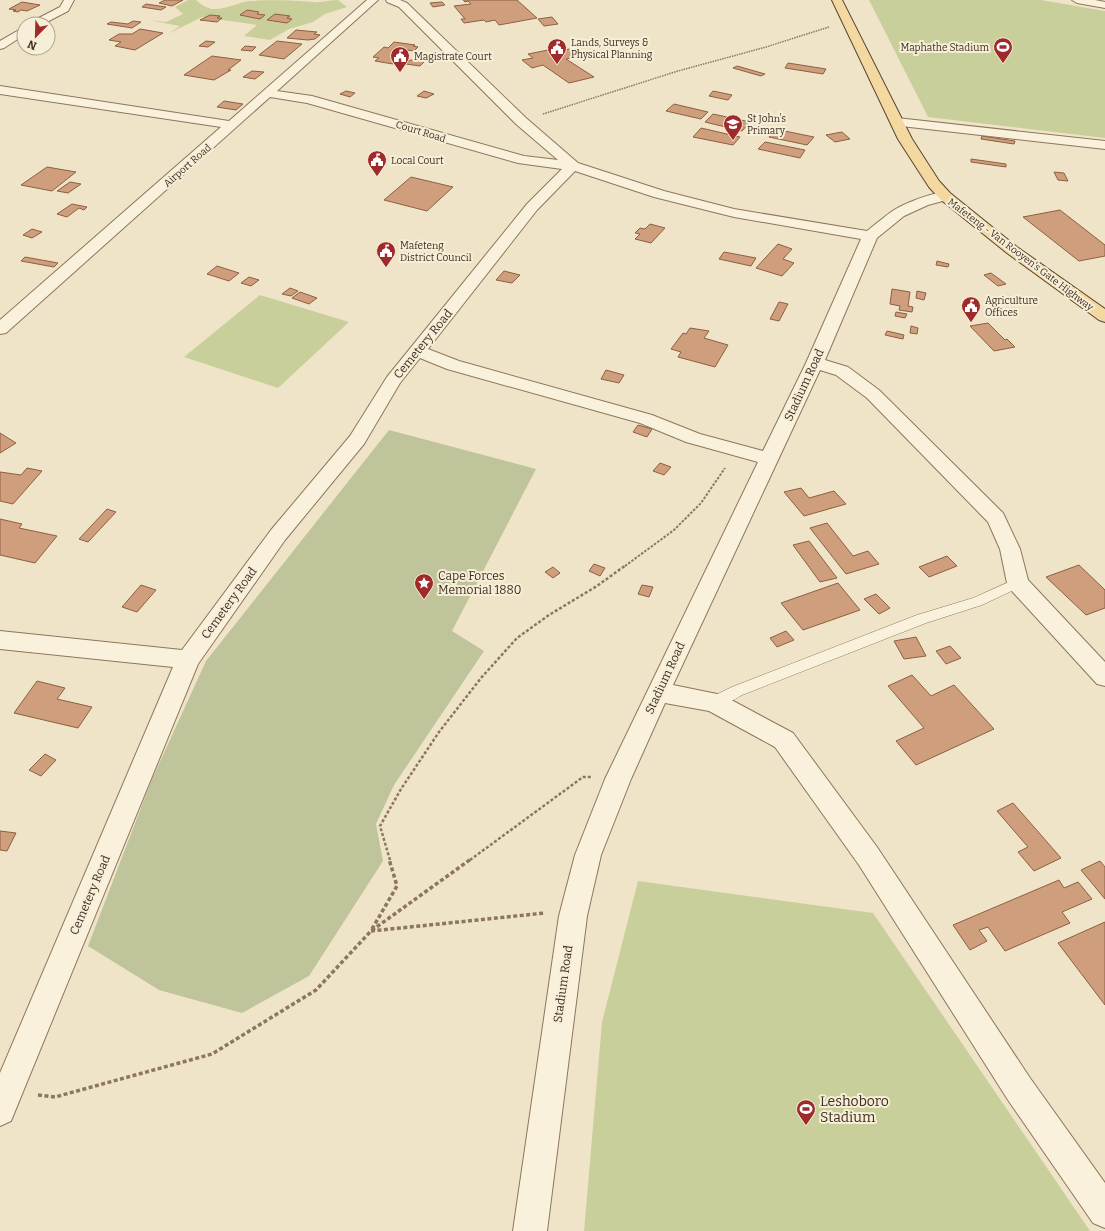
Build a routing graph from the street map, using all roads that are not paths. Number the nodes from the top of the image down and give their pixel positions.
1 (69, 0) edge
2 (372, 0) edge
3 (391, 0) edge
4 (837, 0) edge
5 (1077, 0) edge
6 (1105, 5) edge
7 (50, 16) edge
8 (16, 35) edge
9 (0, 46) edge
10 (0, 90) edge
11 (268, 93) junction
12 (897, 122) junction
13 (232, 125) junction
14 (1105, 145) edge
15 (573, 166) junction
16 (945, 196) junction
17 (870, 236) junction
18 (1105, 317) edge
19 (0, 330) edge
20 (418, 351) junction
21 (815, 363) junction
22 (769, 459) junction
23 (1018, 583) junction
24 (0, 640) edge
25 (188, 660) junction
26 (1105, 677) edge
27 (658, 692) junction
28 (714, 702) junction
29 (0, 1110) edge
30 (1105, 1211) edge
31 (530, 1231) edge

1 - 7 street
2 - 11 street, Airport Road
3 - 15 street
4 - 12 main road, Mafeteng - Van Rooyen's Gate Highway
5 - 6 street
8 - 9 street
10 - 13 street
11 - 13 street, Airport Road
11 - 15 street, Court Road
12 - 14 street
12 - 16 main road, Mafeteng - Van Rooyen's Gate Highway
13 - 19 street, Airport Road
15 - 17 street
15 - 20 street, Cemetery Road
16 - 17 street, Stadium Road
16 - 18 main road, Mafeteng - Van Rooyen's Gate Highway
17 - 21 street, Stadium Road
20 - 22 street
20 - 25 street, Cemetery Road
21 - 22 street, Stadium Road
21 - 23 street
22 - 27 street, Stadium Road
23 - 26 street
23 - 28 lane
24 - 25 street
25 - 29 street, Cemetery Road
27 - 28 street
27 - 31 street, Stadium Road
28 - 30 street

